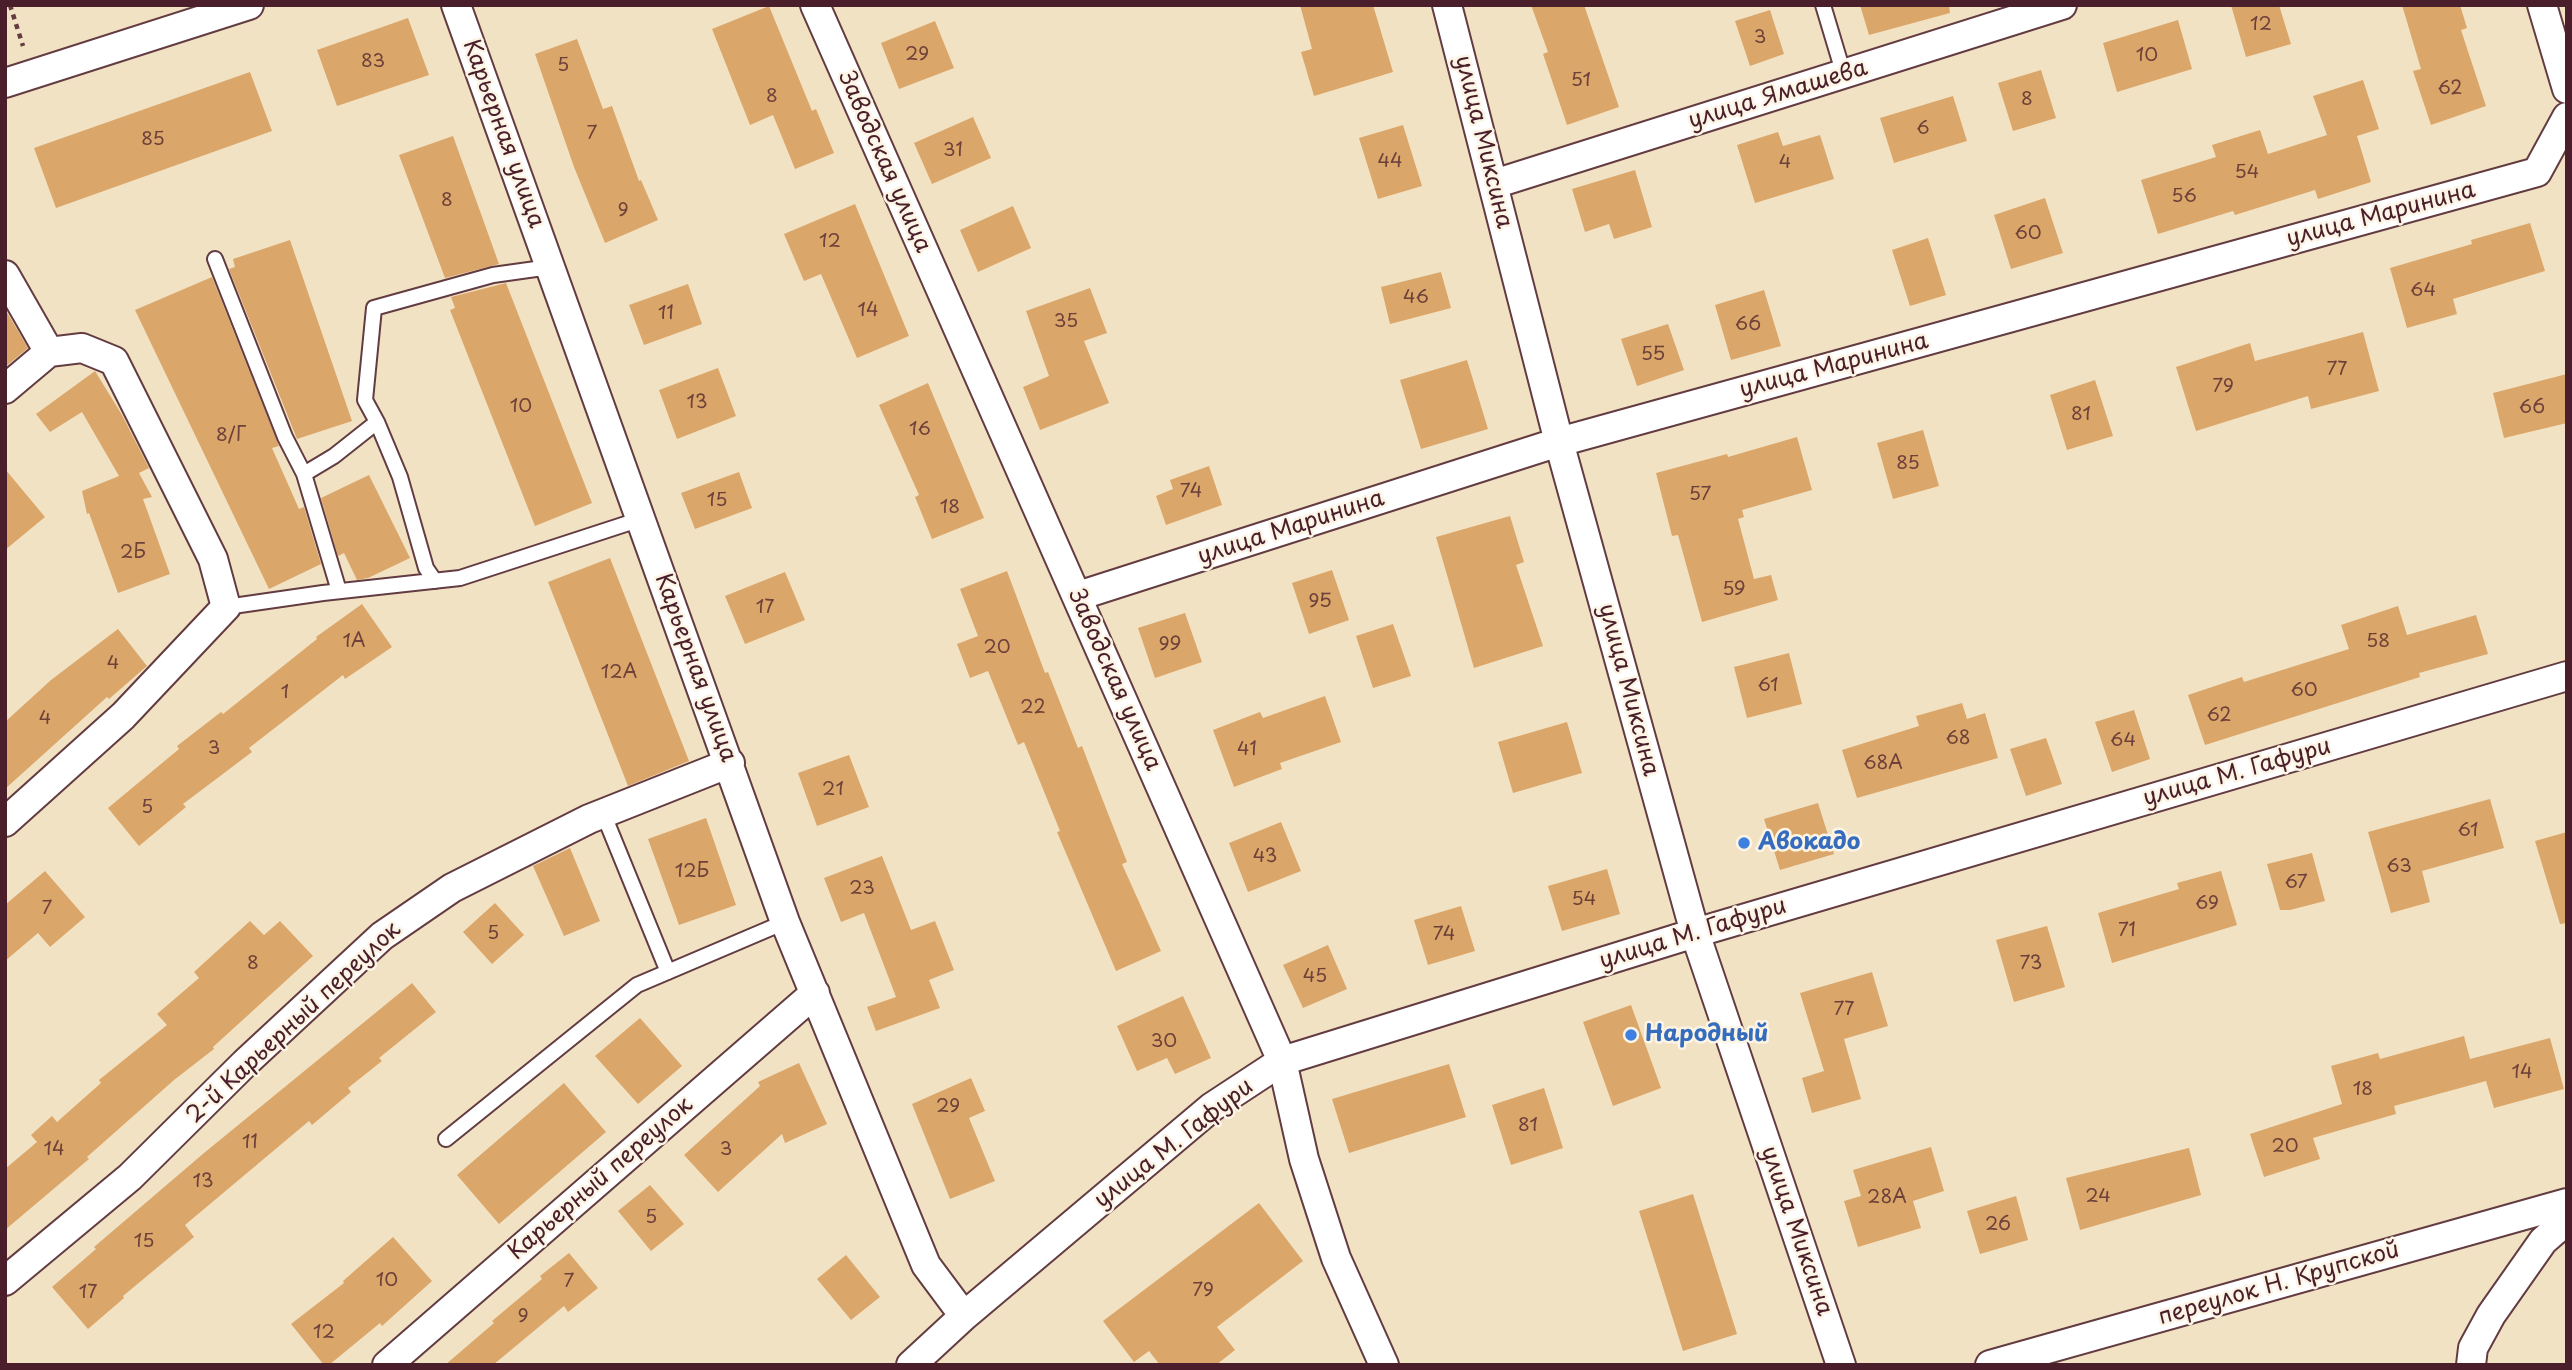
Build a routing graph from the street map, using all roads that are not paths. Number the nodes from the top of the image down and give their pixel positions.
1 (249, 5) edge
2 (456, 5) edge
3 (815, 5) edge
4 (1447, 5) edge
5 (1823, 5) edge
6 (2062, 5) edge
7 (2542, 5) edge
8 (1844, 75) junction
9 (5, 83) edge
10 (2567, 89) edge
11 (2567, 117) edge
12 (1494, 184) junction
13 (215, 259) dead end
14 (551, 267) junction
15 (5, 275) edge
16 (49, 352) junction
17 (5, 389) edge
18 (377, 422) junction
19 (1559, 442) junction
20 (304, 474) junction
21 (641, 519) junction
22 (435, 581) junction
23 (340, 592) junction
24 (1078, 596) junction
25 (226, 607) junction
26 (2567, 676) edge
27 (730, 763) junction
28 (603, 813) junction
29 (5, 822) edge
30 (785, 922) junction
31 (1695, 933) junction
32 (668, 972) junction
33 (815, 993) junction
34 (1282, 1061) junction
35 (446, 1139) dead end
36 (2567, 1203) edge
37 (2567, 1220) edge
38 (5, 1281) edge
39 (964, 1316) junction
40 (387, 1365) edge
41 (911, 1365) edge
42 (1384, 1365) edge
43 (1841, 1365) edge
44 (1990, 1365) edge
45 (2471, 1365) edge

1 - 9 street
2 - 14 street, Карьерная улица
3 - 24 street, Заводская улица
4 - 12 street, улица Миксина
5 - 8 lane
6 - 8 street, улица Ямашева
7 - 10 street
8 - 12 street, улица Ямашева
11 - 19 street, улица Маринина
12 - 19 street, улица Миксина
13 - 20 lane
14 - 18 lane
14 - 21 street, Карьерная улица
15 - 16 street
16 - 17 street
16 - 25 street
18 - 20 lane
18 - 22 lane
19 - 24 street, улица Маринина
19 - 31 street, улица Миксина
20 - 23 lane
21 - 22 lane
21 - 27 street, Карьерная улица
22 - 23 lane
23 - 25 lane
24 - 34 street, Заводская улица
25 - 29 street
26 - 31 street, улица М. Гафури
27 - 28 street, 2-й Карьерный переулок
27 - 30 street, Карьерная улица
28 - 32 lane
28 - 38 street, 2-й Карьерный переулок
30 - 32 lane
30 - 33 street, Карьерная улица
31 - 34 street, улица М. Гафури
31 - 43 street, улица Миксина
32 - 35 lane
33 - 39 street, Карьерная улица
33 - 40 street, Карьерный переулок
34 - 39 street, улица М. Гафури
34 - 42 street, Заводская улица
36 - 44 street, переулок Н. Крупской
37 - 45 street
39 - 41 street, улица М. Гафури

